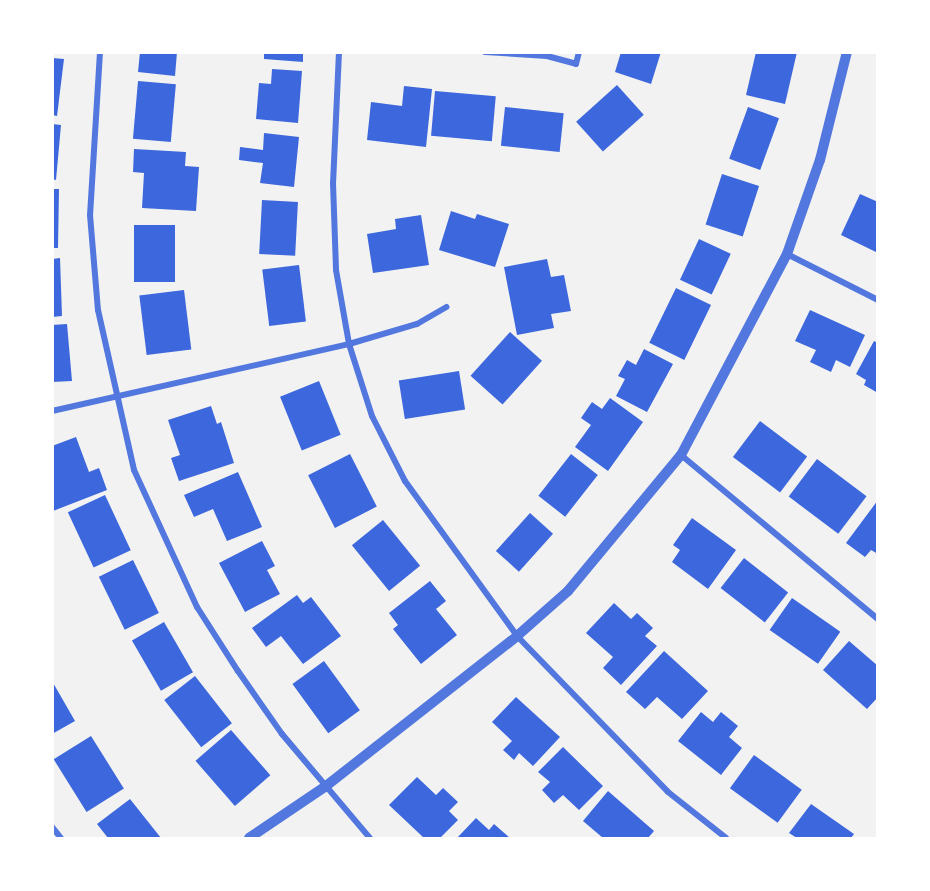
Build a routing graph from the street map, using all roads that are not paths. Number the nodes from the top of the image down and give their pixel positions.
1 (100, 52) edge
2 (339, 52) edge
3 (485, 52) edge
4 (579, 52) edge
5 (847, 52) edge
6 (787, 254) junction
7 (878, 300) edge
8 (447, 307) dead end
9 (349, 344) junction
10 (117, 397) junction
11 (52, 411) edge
12 (681, 455) junction
13 (878, 619) edge
14 (517, 636) junction
15 (326, 786) junction
16 (52, 827) edge
17 (61, 838) edge
18 (249, 838) edge
19 (370, 838) edge
20 (726, 838) edge

1 - 10 street
2 - 9 street
3 - 4 street
5 - 6 street
6 - 7 street
6 - 12 street
8 - 9 street
9 - 10 street
9 - 14 street
10 - 11 street
10 - 15 street
12 - 13 street
12 - 14 street
14 - 15 street
14 - 20 street
15 - 18 street
15 - 19 street
16 - 17 street

